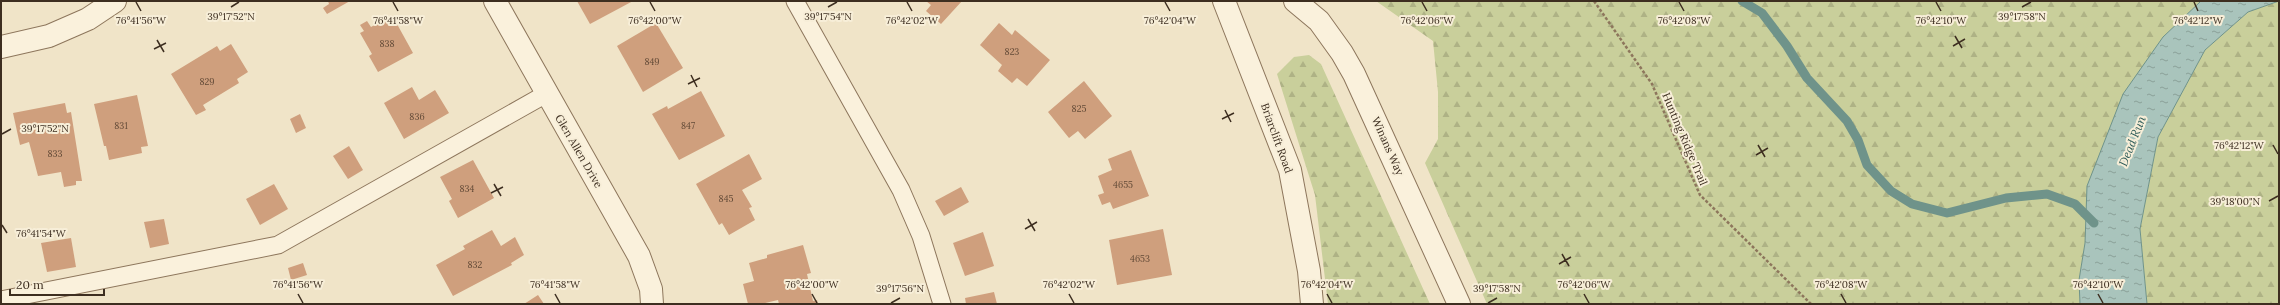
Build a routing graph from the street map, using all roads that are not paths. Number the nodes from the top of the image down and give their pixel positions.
1 (115, 1) edge
2 (495, 1) edge
3 (795, 1) edge
4 (1224, 1) edge
5 (1295, 1) edge
6 (1, 46) edge
7 (546, 94) junction
8 (1, 300) edge
9 (652, 304) edge
10 (942, 304) edge
11 (1312, 304) edge
12 (1459, 304) edge

1 - 6 street
2 - 7 street, Glen Allen Drive
3 - 10 lane
4 - 11 street, Briarclift Road
5 - 12 street, Winans Way
7 - 8 lane
7 - 9 street, Glen Allen Drive

